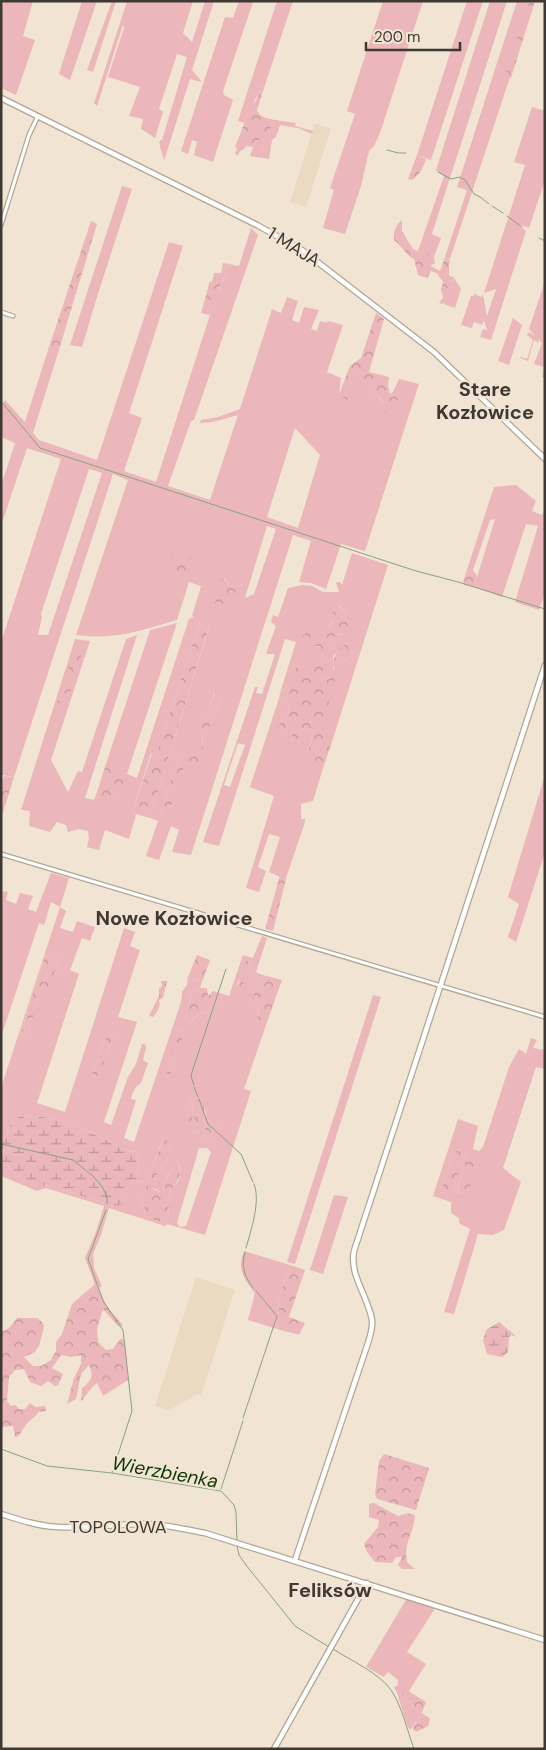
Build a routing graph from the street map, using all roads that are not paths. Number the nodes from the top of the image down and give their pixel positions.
1 (1, 98) edge
2 (38, 116) junction
3 (1, 225) edge
4 (1, 312) edge
5 (13, 316) dead end
6 (545, 458) edge
7 (545, 665) edge
8 (1, 854) edge
9 (440, 986) junction
10 (545, 1017) edge
11 (1, 1514) edge
12 (295, 1560) junction
13 (367, 1584) junction
14 (545, 1640) edge
15 (274, 1749) edge

1 - 2 street, 1 MAJA
2 - 3 street
2 - 6 street, 1 MAJA
4 - 5 street
7 - 9 street
8 - 9 street
9 - 10 street
9 - 12 street
11 - 12 street, TOPOLOWA
12 - 13 street, TOPOLOWA
13 - 14 street, TOPOLOWA
13 - 15 street

